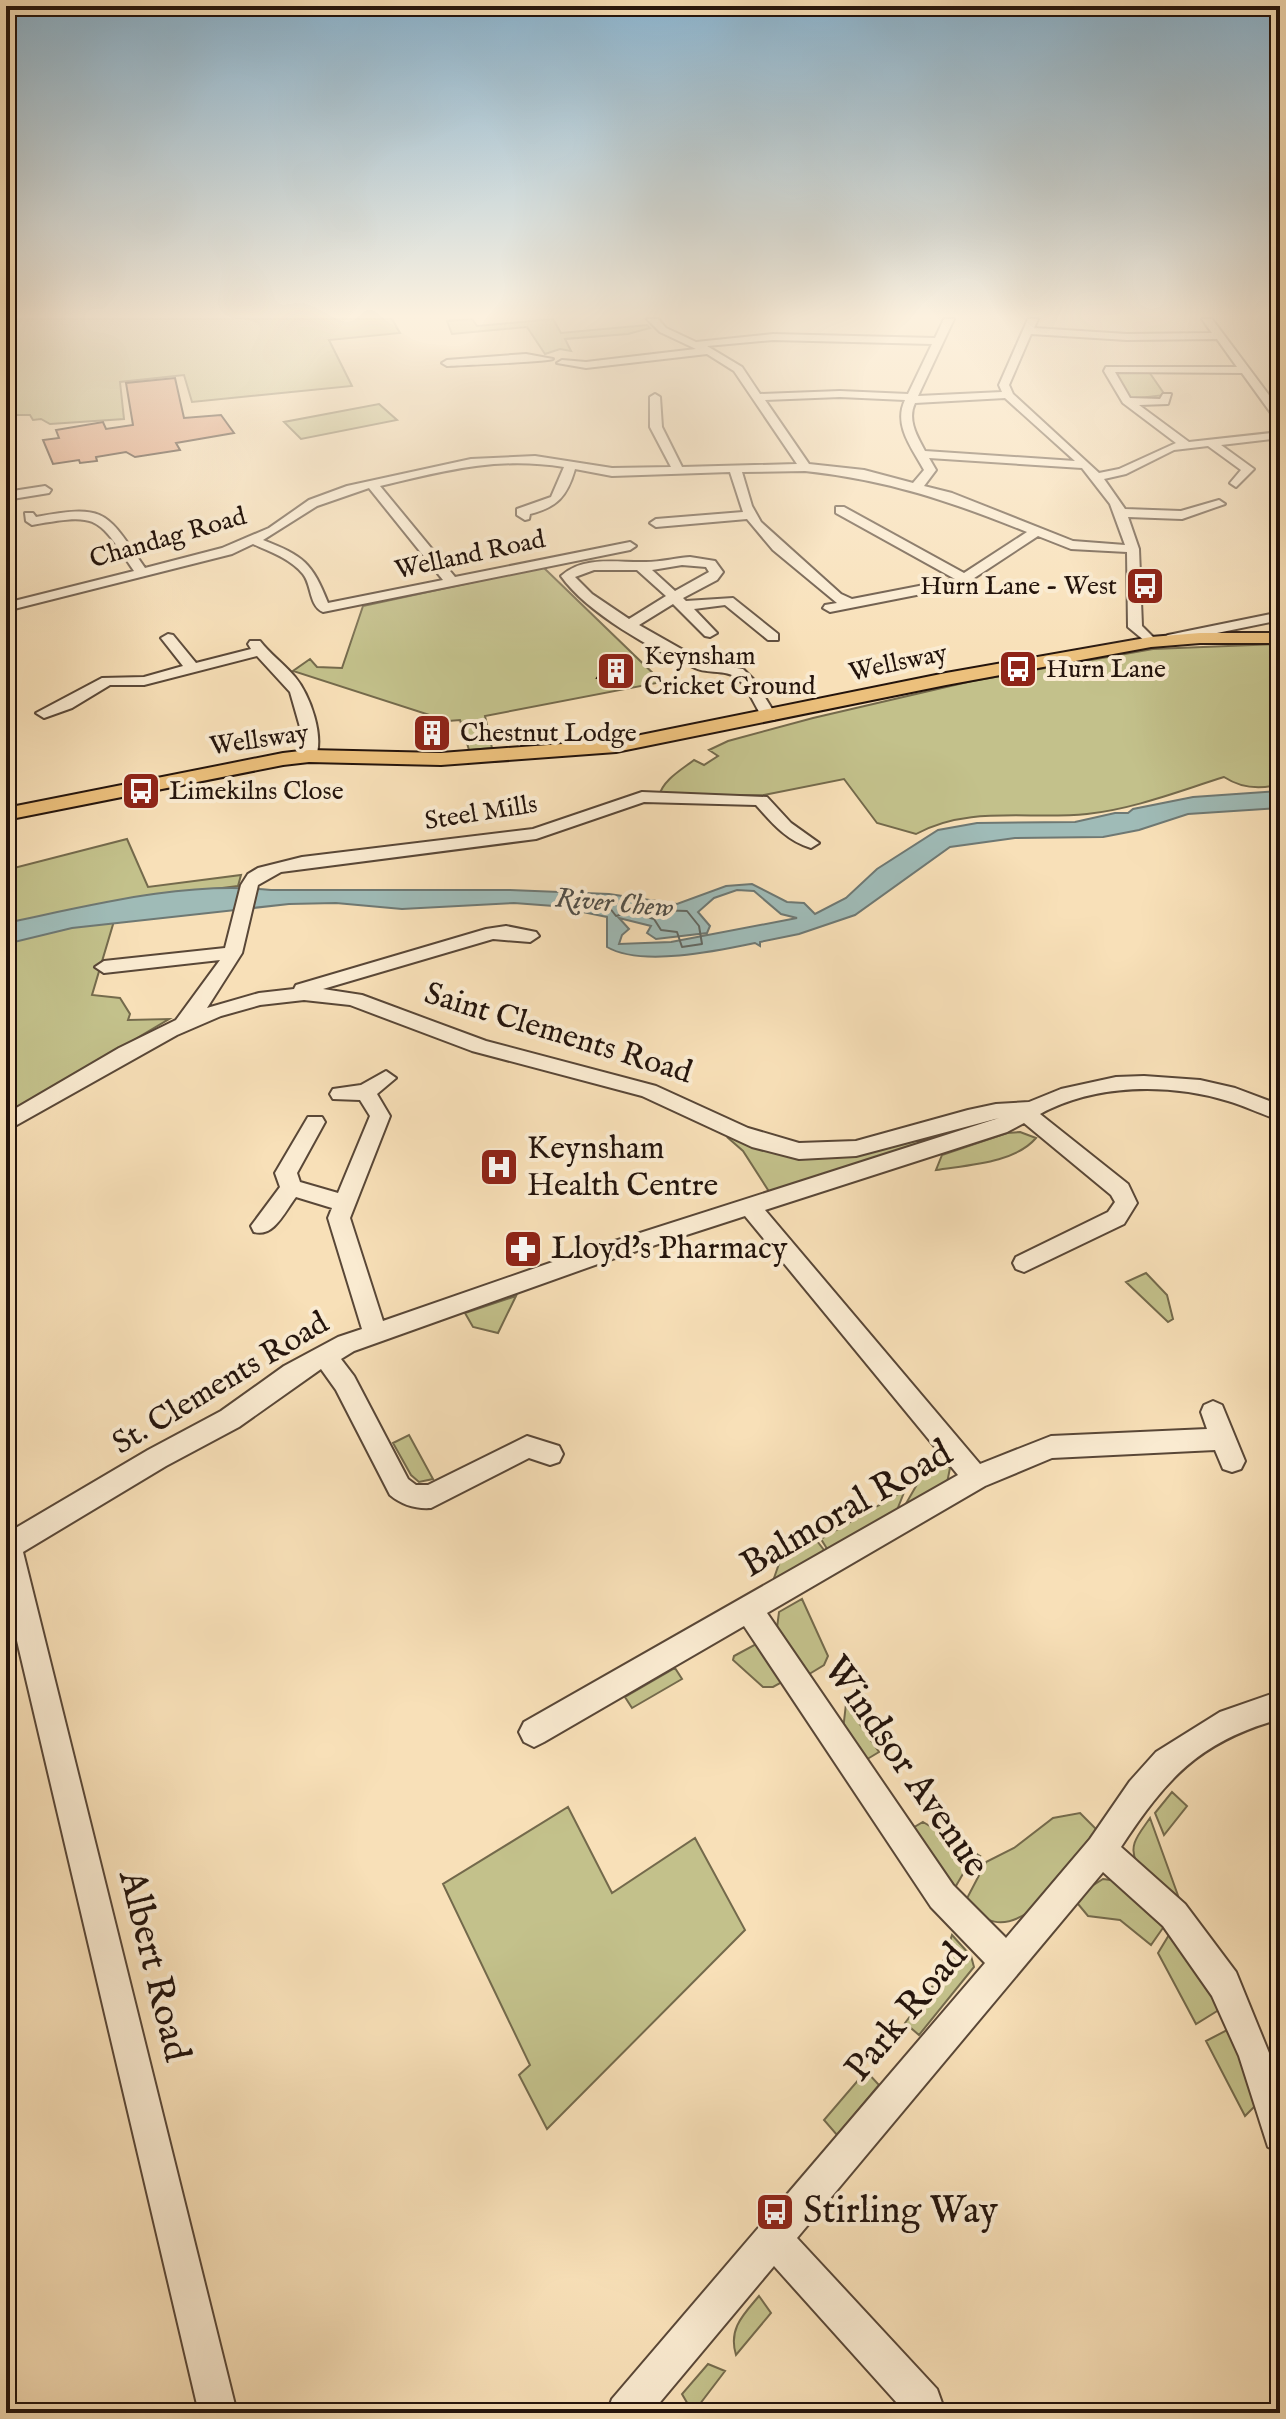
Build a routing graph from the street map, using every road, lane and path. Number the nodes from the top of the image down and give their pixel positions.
1 (659, 432) edge
2 (783, 432) edge
3 (909, 432) edge
4 (1048, 432) edge
5 (1168, 432) edge
6 (1280, 437) edge
7 (1209, 442) junction
8 (1186, 445) junction
9 (921, 455) junction
10 (1083, 464) junction
11 (570, 467) junction
12 (805, 467) junction
13 (735, 469) junction
14 (678, 470) junction
15 (1224, 475) dead end
16 (1099, 476) junction
17 (372, 484) junction
18 (917, 486) junction
19 (45, 490) dead end
20 (6, 496) edge
21 (1219, 504) dead end
22 (840, 510) dead end
23 (521, 512) dead end
24 (1122, 513) junction
25 (750, 515) junction
26 (32, 521) dead end
27 (656, 523) dead end
28 (1037, 531) junction
29 (253, 540) junction
30 (630, 546) dead end
31 (1133, 549) junction
32 (641, 566) junction
33 (142, 573) junction
34 (965, 579) junction
35 (453, 583) junction
36 (678, 602) junction
37 (849, 603) junction
38 (6, 607) edge
39 (830, 608) dead end
40 (1275, 617) edge
41 (630, 625) junction
42 (710, 633) dead end
43 (773, 637) dead end
44 (168, 638) dead end
45 (1274, 638) edge
46 (1155, 642) junction
47 (193, 669) junction
48 (44, 713) dead end
49 (769, 717) junction
50 (309, 756) junction
51 (6, 814) edge
52 (811, 843) dead end
53 (530, 936) dead end
54 (233, 953) junction
55 (104, 967) dead end
56 (216, 984) junction
57 (279, 996) junction
58 (243, 1002) junction
59 (184, 1022) junction
60 (386, 1078) dead end
61 (366, 1092) junction
62 (340, 1094) dead end
63 (1031, 1111) junction
64 (1280, 1113) edge
65 (315, 1122) dead end
66 (6, 1124) edge
67 (291, 1188) junction
68 (344, 1203) junction
69 (750, 1207) junction
70 (262, 1226) dead end
71 (1024, 1263) dead end
72 (375, 1334) junction
73 (324, 1355) junction
74 (1213, 1412) dead end
75 (550, 1454) dead end
76 (976, 1478) junction
77 (7, 1543) edge
78 (749, 1610) junction
79 (1280, 1705) edge
80 (534, 1732) dead end
81 (1101, 1850) junction
82 (1006, 1961) junction
83 (1280, 2135) edge
84 (773, 2238) junction
85 (923, 2403) dead end
86 (218, 2413) edge
87 (626, 2413) edge

1 - 14 street
2 - 12 street
3 - 9 street
4 - 10 street
5 - 8 street
6 - 7 street
7 - 8 street
7 - 15 street
8 - 16 street
9 - 10 street
9 - 18 street
10 - 16 street
11 - 14 street, Chandag Road
11 - 17 street, Chandag Road
11 - 23 street
12 - 13 street, Chandag Road
12 - 18 street, Chandag Road
13 - 14 street, Chandag Road
13 - 25 street
16 - 24 street
17 - 29 street, Chandag Road
17 - 35 street
18 - 28 street, Chandag Road
19 - 20 street
21 - 24 street
22 - 34 street
24 - 31 street
25 - 27 street
25 - 37 street
26 - 33 street
28 - 31 street, Chandag Road
28 - 34 street
29 - 33 street, Chandag Road
29 - 35 street, Welland Road
30 - 35 street, Welland Road
31 - 46 street
32 - 36 street
32 - 36 street
32 - 41 street
33 - 38 street, Chandag Road
34 - 37 street
36 - 41 street
36 - 42 street
36 - 43 street
37 - 39 street
40 - 45 street
40 - 46 street
41 - 49 street
44 - 47 street
45 - 46 main road, Wellsway
46 - 49 main road, Wellsway
47 - 48 street
47 - 50 street
49 - 50 main road, Wellsway
50 - 51 main road, Wellsway
52 - 54 street, Steel Mills
53 - 57 street
54 - 55 street
54 - 56 street, Steel Mills
56 - 58 street
56 - 59 street, Steel Mills
57 - 58 street, Saint Clements Road
57 - 63 street, Saint Clements Road
58 - 59 street, Saint Clements Road
59 - 66 street
60 - 61 street
61 - 62 street
61 - 68 street
63 - 64 street, Saint Clements Road
63 - 69 street, Saint Clements Road
63 - 71 street
65 - 67 street
67 - 68 street
67 - 70 street
68 - 72 street
69 - 72 street, St. Clements Road
69 - 76 street
72 - 73 street, St. Clements Road
73 - 75 street
73 - 77 street, St. Clements Road
74 - 76 street, Balmoral Road
76 - 78 street, Balmoral Road
77 - 86 street, Albert Road
78 - 80 street, Balmoral Road
78 - 82 street, Windsor Avenue
79 - 81 street, Park Road
81 - 82 street, Park Road
81 - 83 street
82 - 84 street, Park Road
84 - 85 street
84 - 87 street, Park Road

